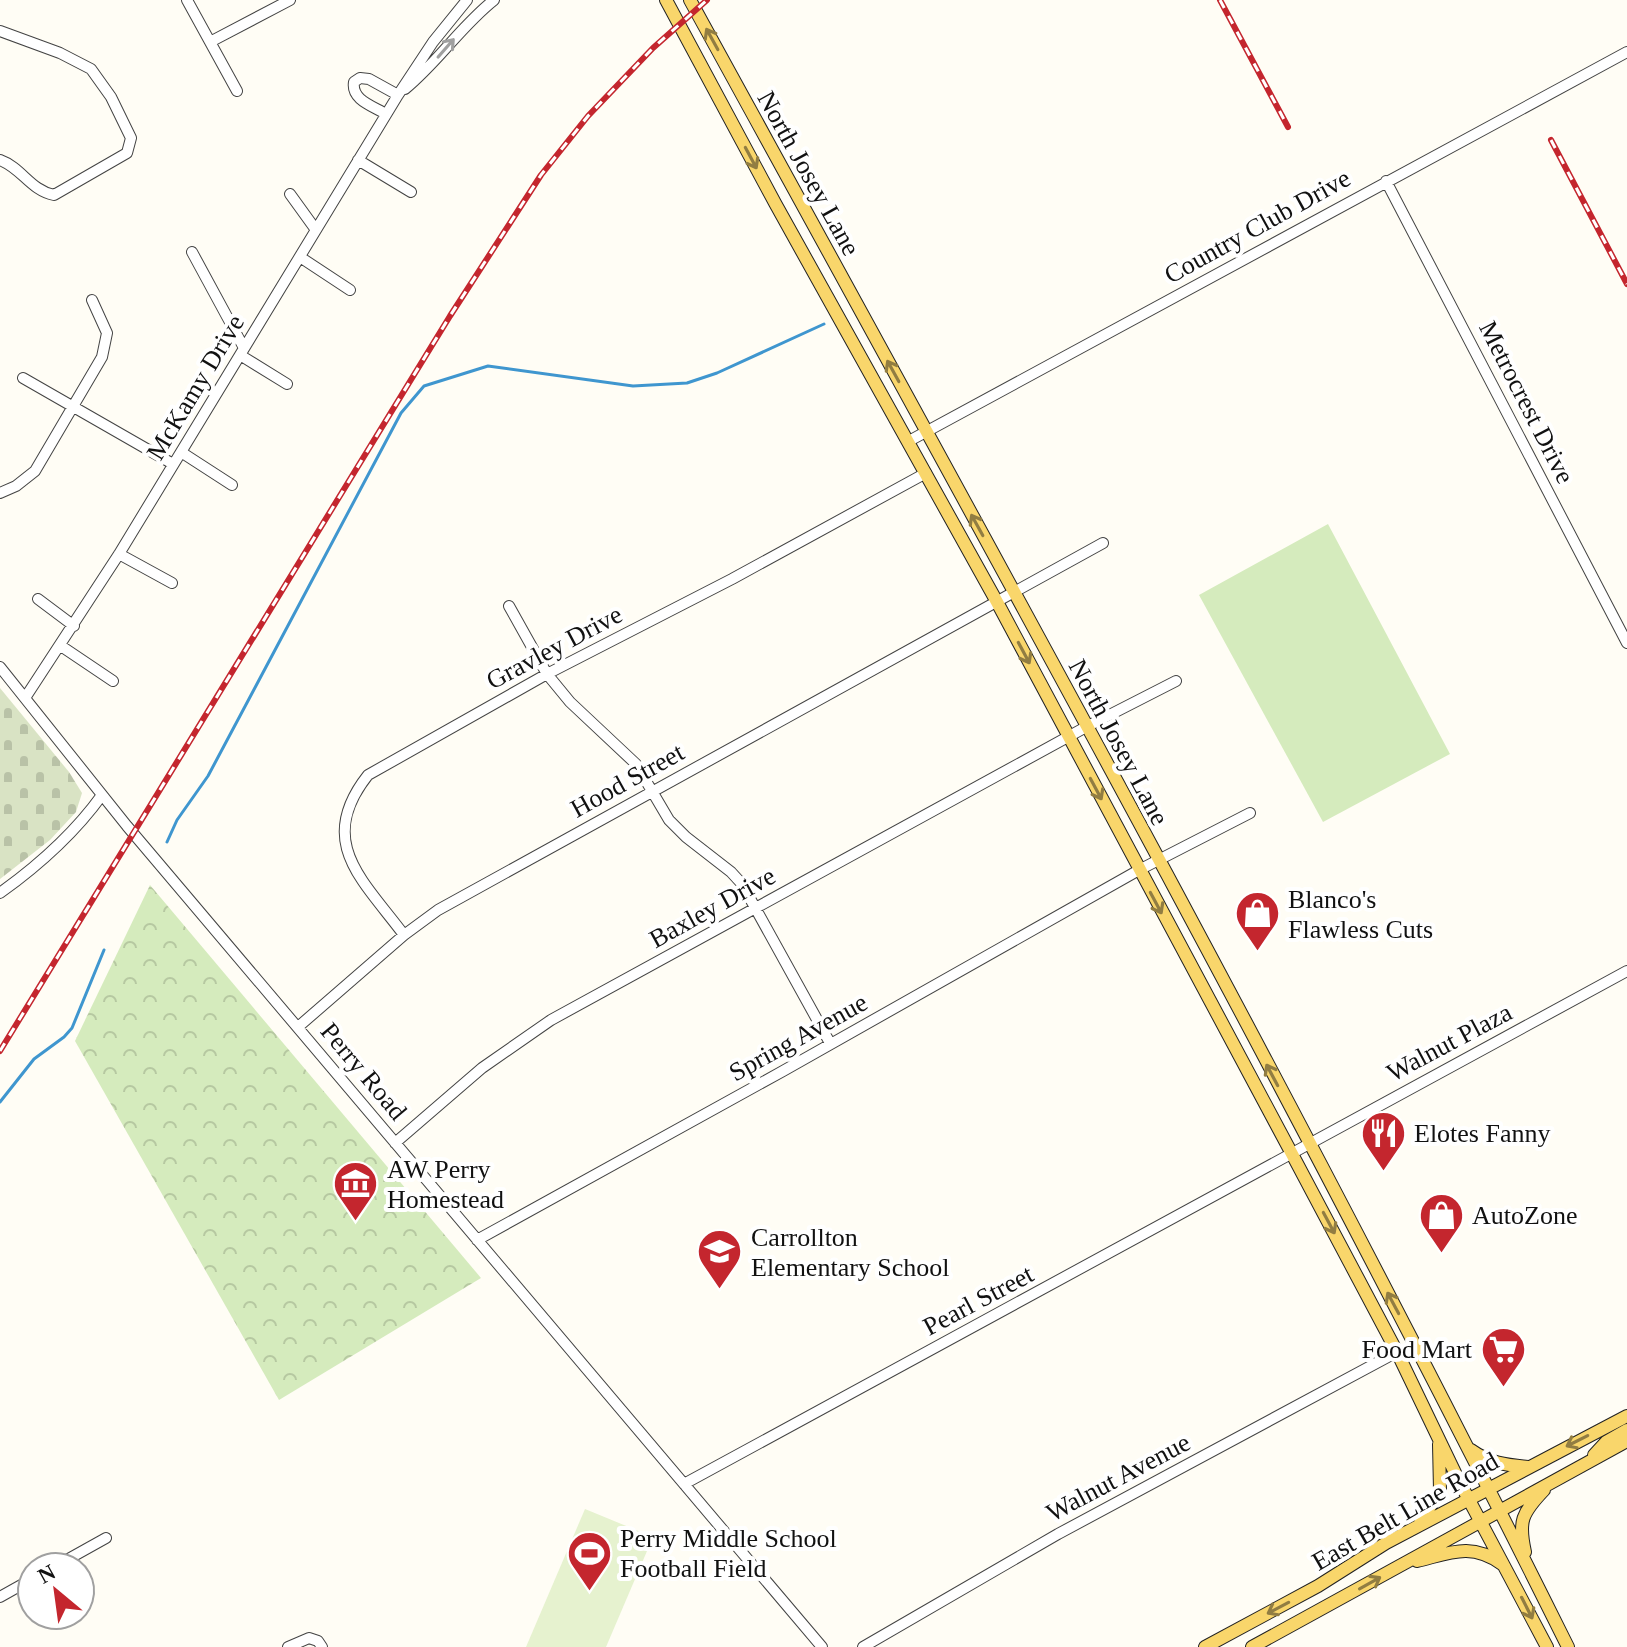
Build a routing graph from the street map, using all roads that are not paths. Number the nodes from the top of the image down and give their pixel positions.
1 (187, 0) edge
2 (290, 0) edge
3 (467, 0) edge
4 (494, 0) edge
5 (666, 0) edge
6 (690, 0) edge
7 (0, 31) edge
8 (210, 42) junction
9 (1627, 52) edge
10 (237, 91) dead end
11 (398, 95) junction
12 (386, 114) junction
13 (0, 160) edge
14 (358, 160) junction
15 (1386, 181) junction
16 (411, 192) dead end
17 (290, 194) dead end
18 (316, 230) junction
19 (192, 252) dead end
20 (300, 257) junction
21 (350, 290) dead end
22 (92, 300) dead end
23 (242, 352) junction
24 (23, 378) dead end
25 (287, 384) dead end
26 (73, 406) junction
27 (925, 431) junction
28 (909, 441) junction
29 (181, 452) junction
30 (173, 464) junction
31 (926, 473) junction
32 (232, 485) dead end
33 (0, 493) edge
34 (1103, 543) dead end
35 (119, 554) junction
36 (172, 583) dead end
37 (1015, 593) junction
38 (38, 599) dead end
39 (997, 602) junction
40 (509, 606) dead end
41 (74, 626) junction
42 (1627, 643) edge
43 (61, 646) junction
44 (0, 667) edge
45 (547, 674) junction
46 (113, 681) dead end
47 (1176, 681) dead end
48 (25, 698) junction
49 (1086, 727) junction
50 (1069, 737) junction
51 (651, 792) junction
52 (102, 795) junction
53 (1250, 813) dead end
54 (1158, 860) junction
55 (1139, 870) junction
56 (0, 893) edge
57 (755, 909) junction
58 (404, 935) junction
59 (1627, 971) edge
60 (298, 1027) junction
61 (830, 1043) junction
62 (395, 1143) junction
63 (1309, 1143) junction
64 (1292, 1154) junction
65 (477, 1240) junction
66 (1397, 1352) junction
67 (1627, 1416) edge
68 (1627, 1430) edge
69 (1439, 1439) junction
70 (1627, 1441) edge
71 (1468, 1447) junction
72 (1586, 1463) junction
73 (1528, 1467) junction
74 (1551, 1482) junction
75 (684, 1484) junction
76 (1489, 1488) junction
77 (1468, 1499) junction
78 (1500, 1510) junction
79 (1480, 1521) junction
80 (1418, 1526) junction
81 (106, 1538) dead end
82 (83, 1551) edge
83 (1402, 1565) junction
84 (1528, 1567) junction
85 (1505, 1568) junction
86 (288, 1647) edge
87 (322, 1647) edge
88 (822, 1647) edge
89 (863, 1647) edge
90 (1205, 1647) edge
91 (1252, 1647) edge
92 (1547, 1647) edge
93 (1568, 1647) edge

1 - 8 street
2 - 8 street
3 - 11 street, McKamy Drive
11 -> 4 street, McKamy Drive
5 -> 28 main road, North Josey Lane
27 -> 6 main road, North Josey Lane
7 - 13 street
8 - 10 street
9 - 15 street, Country Club Drive
11 - 12 street, McKamy Drive
11 - 12 street
12 - 14 street, McKamy Drive
14 - 16 street
14 - 18 street, McKamy Drive
15 - 27 street, Country Club Drive
15 - 42 street, Metrocrest Drive
17 - 18 street
18 - 20 street, McKamy Drive
19 - 23 street
20 - 21 street
20 - 23 street, McKamy Drive
22 - 26 street
23 - 25 street
23 - 29 street, McKamy Drive
24 - 26 street
26 - 30 street
26 - 33 street
27 - 28 street, Country Club Drive
37 -> 27 main road, North Josey Lane
28 - 31 main road, North Josey Lane
29 - 30 street, McKamy Drive
29 - 32 street
30 - 35 street, McKamy Drive
31 - 39 main road, North Josey Lane
31 - 45 street, Gravley Drive
34 - 37 street, Hood Street
35 - 36 street
35 - 41 street, McKamy Drive
37 - 39 street, Hood Street
37 - 49 main road, North Josey Lane
38 - 41 street
39 -> 50 main road, North Josey Lane
39 - 51 street, Hood Street
40 - 45 street
41 - 43 street, McKamy Drive
43 - 46 street
43 - 48 street, McKamy Drive
44 - 48 street, Perry Road
45 - 51 street
45 - 58 street, Gravley Drive
47 - 49 street, Baxley Drive
48 - 52 street, Perry Road
49 - 50 street, Baxley Drive
49 - 54 main road, North Josey Lane
50 -> 55 main road, North Josey Lane
50 - 57 street, Baxley Drive
51 - 57 street
51 - 58 street, Hood Street
52 - 56 street
52 - 60 street, Perry Road
53 - 54 street, Spring Avenue
54 - 55 street, Spring Avenue
63 -> 54 main road, North Josey Lane
55 - 61 street, Spring Avenue
55 -> 64 main road, North Josey Lane
57 - 61 street
57 - 62 street, Baxley Drive
58 - 60 street, Hood Street
59 - 63 street, Walnut Plaza
60 - 62 street, Perry Road
61 - 65 street, Spring Avenue
62 - 65 street, Perry Road
63 - 64 street, Walnut Plaza
71 -> 63 main road, North Josey Lane
64 -> 66 main road, North Josey Lane
64 - 75 street, Pearl Street
65 - 75 street, Perry Road
66 - 69 main road, North Josey Lane
66 - 89 street, Walnut Avenue
67 -> 73 main road, East Belt Line Road
68 - 72 main road
69 - 77 main road, North Josey Lane
69 - 80 main road
70 - 72 main road, East Belt Line Road
71 - 73 main road
71 - 76 main road, North Josey Lane
72 - 74 main road, East Belt Line Road
73 - 76 main road, East Belt Line Road
74 - 78 main road, East Belt Line Road
74 - 84 main road
75 - 88 street, Perry Road
76 - 77 main road, East Belt Line Road
76 - 78 main road, North Josey Lane
77 - 79 main road, North Josey Lane
77 - 80 main road, East Belt Line Road
78 - 79 main road, East Belt Line Road
78 - 84 main road, North Josey Lane
79 - 83 main road, East Belt Line Road
79 - 85 main road, North Josey Lane
80 -> 90 main road, East Belt Line Road
81 - 82 street
83 - 85 main road
91 -> 83 main road, East Belt Line Road
84 - 93 main road, North Josey Lane
85 -> 92 main road, North Josey Lane
86 - 87 street

